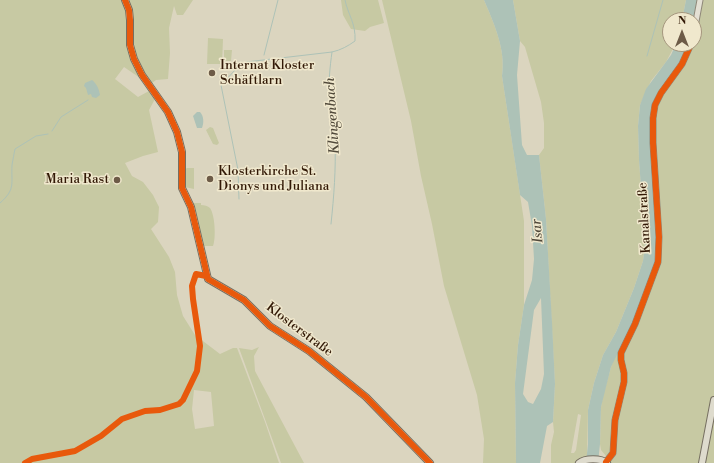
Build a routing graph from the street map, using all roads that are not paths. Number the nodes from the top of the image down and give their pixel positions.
1 (124, 0) edge
2 (700, 0) edge
3 (698, 12) edge
4 (687, 52) edge
5 (714, 400) edge
6 (582, 462) edge
7 (604, 462) edge
8 (430, 463) edge
9 (702, 463) edge

1 - 8 main road, Klosterstraße
2 - 3 street
4 - 7 street, Kanalstraße
5 - 9 main road
6 - 7 main road

